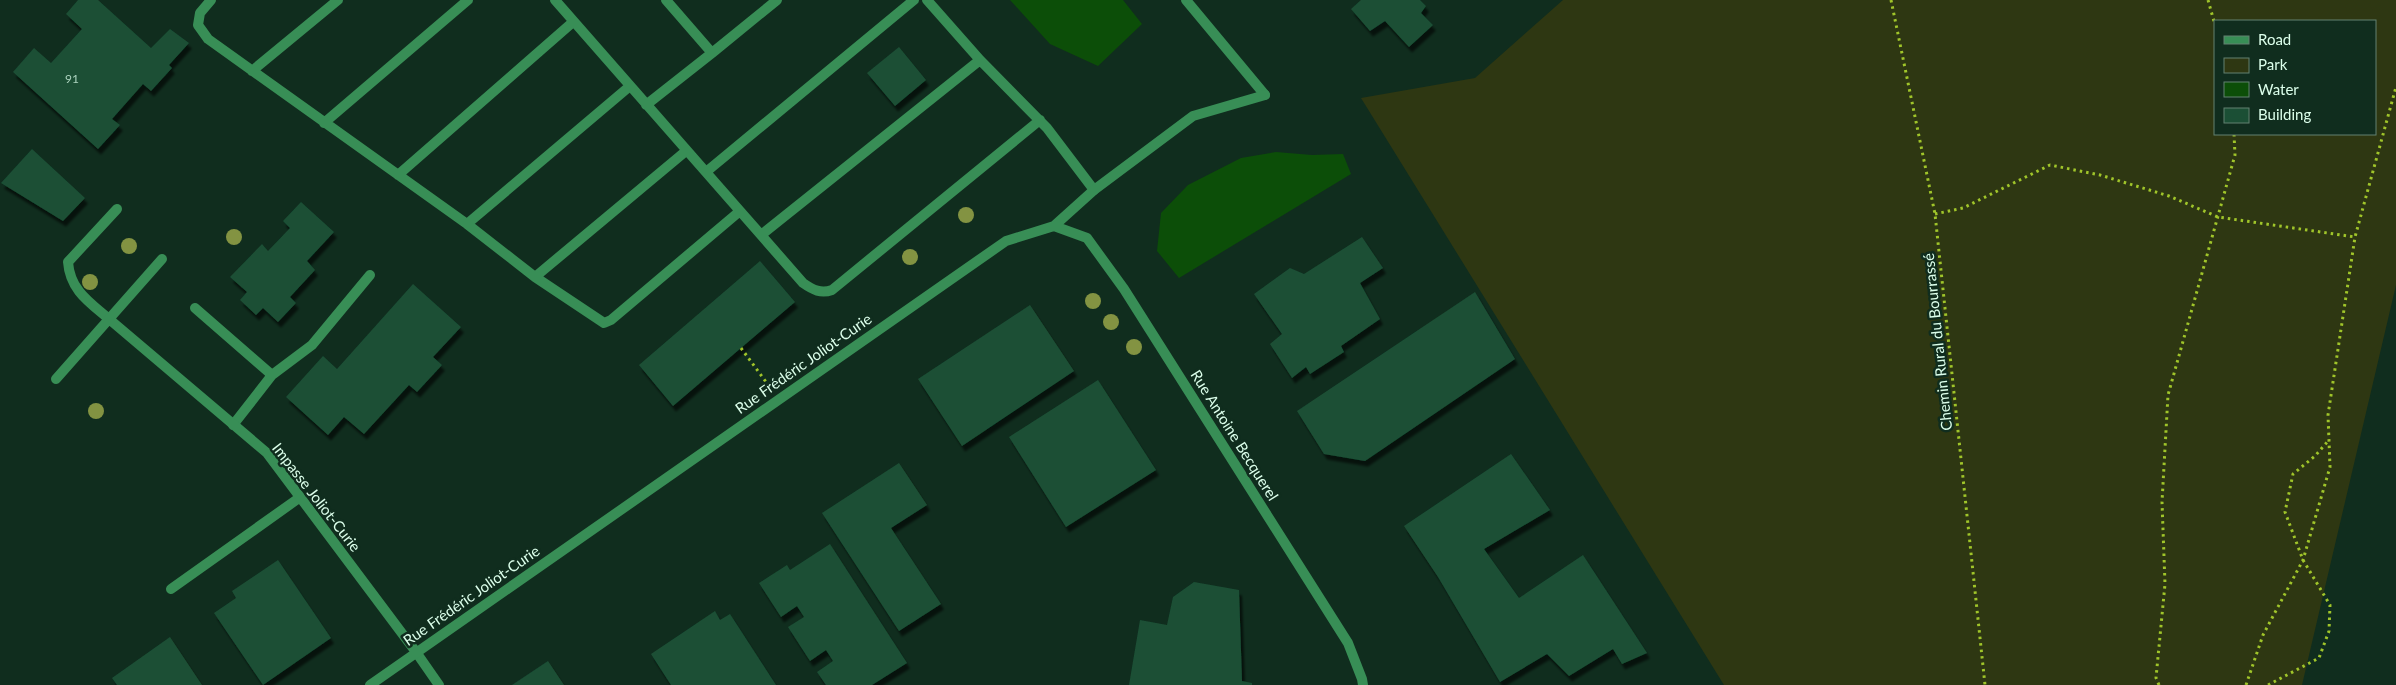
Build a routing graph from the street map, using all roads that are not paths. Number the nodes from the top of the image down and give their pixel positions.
1 (211, 0) edge
2 (338, 0) edge
3 (468, 0) edge
4 (555, 0) edge
5 (666, 0) edge
6 (777, 0) edge
7 (914, 0) edge
8 (927, 0) edge
9 (1186, 0) edge
10 (573, 22) junction
11 (712, 53) junction
12 (980, 60) junction
13 (252, 71) junction
14 (630, 86) junction
15 (646, 105) junction
16 (1040, 120) junction
17 (324, 123) junction
18 (686, 151) junction
19 (706, 172) junction
20 (398, 175) junction
21 (1094, 190) junction
22 (117, 209) dead end
23 (740, 211) junction
24 (467, 224) junction
25 (1054, 226) junction
26 (761, 235) junction
27 (162, 259) dead end
28 (370, 275) dead end
29 (536, 277) junction
30 (195, 308) dead end
31 (109, 318) junction
32 (272, 375) junction
33 (56, 379) dead end
34 (233, 425) junction
35 (299, 498) junction
36 (171, 589) dead end
37 (416, 652) junction
38 (370, 685) edge
39 (439, 685) edge
40 (1362, 685) edge

1 - 13 street
2 - 13 street
3 - 17 street
4 - 10 street
5 - 11 street
6 - 11 street
7 - 19 street
8 - 12 street
9 - 21 street, Rue Frédéric Joliot-Curie
10 - 14 street
10 - 20 street
11 - 15 street
12 - 16 street
12 - 26 street
13 - 17 street
14 - 15 street
14 - 24 street
15 - 18 street
16 - 21 street
16 - 26 street
17 - 20 street
18 - 19 street
18 - 29 street
19 - 23 street
20 - 24 street
21 - 25 street, Rue Frédéric Joliot-Curie
22 - 31 street, Impasse Joliot-Curie
23 - 26 street
23 - 29 street
24 - 29 street
25 - 37 street, Rue Frédéric Joliot-Curie
25 - 40 street, Rue Antoine Becquerel
27 - 31 street
28 - 32 street
30 - 32 street
31 - 33 street
31 - 34 street, Impasse Joliot-Curie
32 - 34 street
34 - 35 street, Impasse Joliot-Curie
35 - 36 street
35 - 37 street, Impasse Joliot-Curie
37 - 38 street, Rue Frédéric Joliot-Curie
37 - 39 street, Impasse Joliot-Curie

